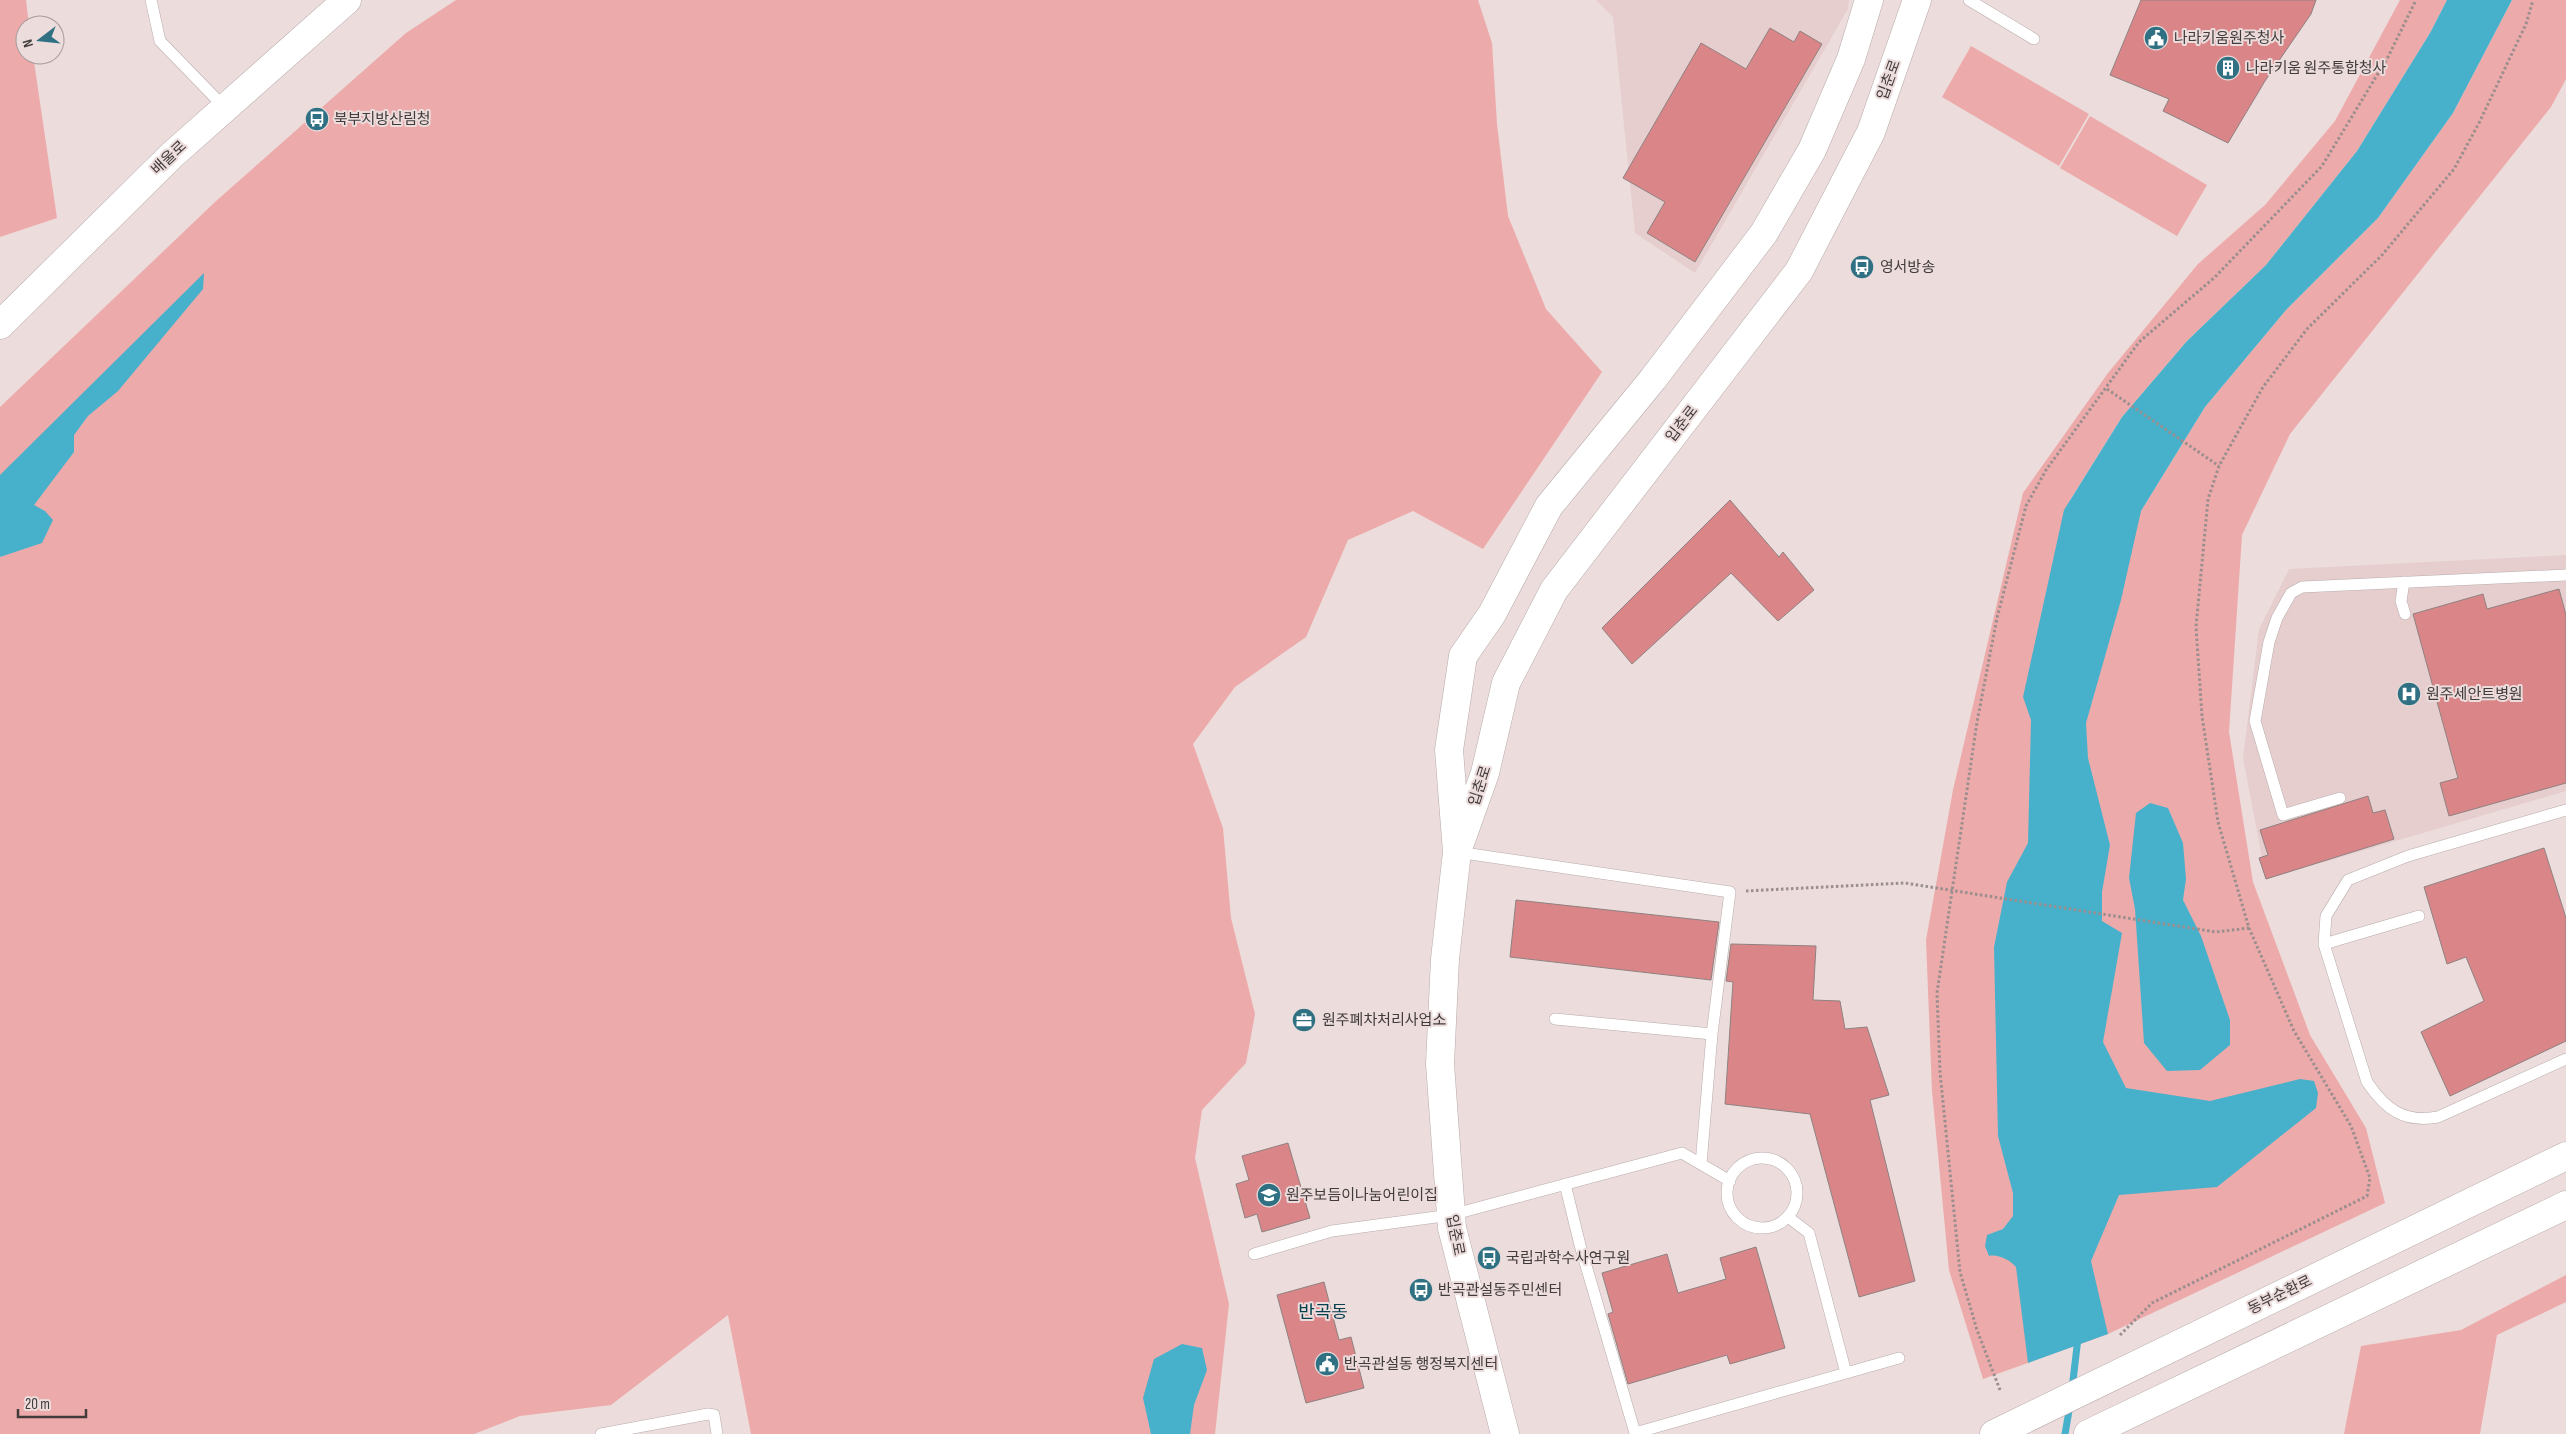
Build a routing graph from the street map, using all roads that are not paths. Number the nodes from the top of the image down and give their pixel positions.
1 (150, 0) edge
2 (347, 0) edge
3 (1868, 0) edge
4 (1917, 0) edge
5 (1969, 0) edge
6 (2034, 39) dead end
7 (225, 108) junction
8 (0, 325) edge
9 (2566, 576) edge
10 (2404, 582) junction
11 (2405, 614) dead end
12 (2340, 798) dead end
13 (2566, 810) edge
14 (1457, 852) junction
15 (2419, 916) dead end
16 (2324, 944) junction
17 (1555, 1019) dead end
18 (1712, 1034) junction
19 (2566, 1060) edge
20 (2566, 1156) edge
21 (1701, 1164) junction
22 (1730, 1181) junction
23 (1565, 1184) junction
24 (2566, 1204) edge
25 (1451, 1215) junction
26 (1788, 1217) junction
27 (1254, 1254) dead end
28 (1898, 1358) dead end
29 (1846, 1373) junction
30 (1999, 1431) edge
31 (602, 1434) edge
32 (717, 1434) edge
33 (1505, 1434) edge
34 (2088, 1434) edge

1 - 7 lane
2 - 7 street, 배울로
3 - 14 street, 입춘로
4 - 14 street, 입춘로
5 - 6 lane
7 - 8 street, 배울로
9 - 10 lane
10 - 11 lane
10 - 12 lane
13 - 16 lane
14 - 18 lane
14 - 25 street, 입춘로
15 - 16 lane
16 - 19 lane
17 - 18 lane
18 - 21 lane
20 - 30 street, 동부순환로
21 - 22 lane
21 - 23 lane
22 - 26 lane
22 - 26 lane
23 - 25 lane
23 - 29 lane
24 - 34 street
25 - 27 lane
25 - 33 street, 입춘로
26 - 29 lane
28 - 29 lane
31 - 32 lane

